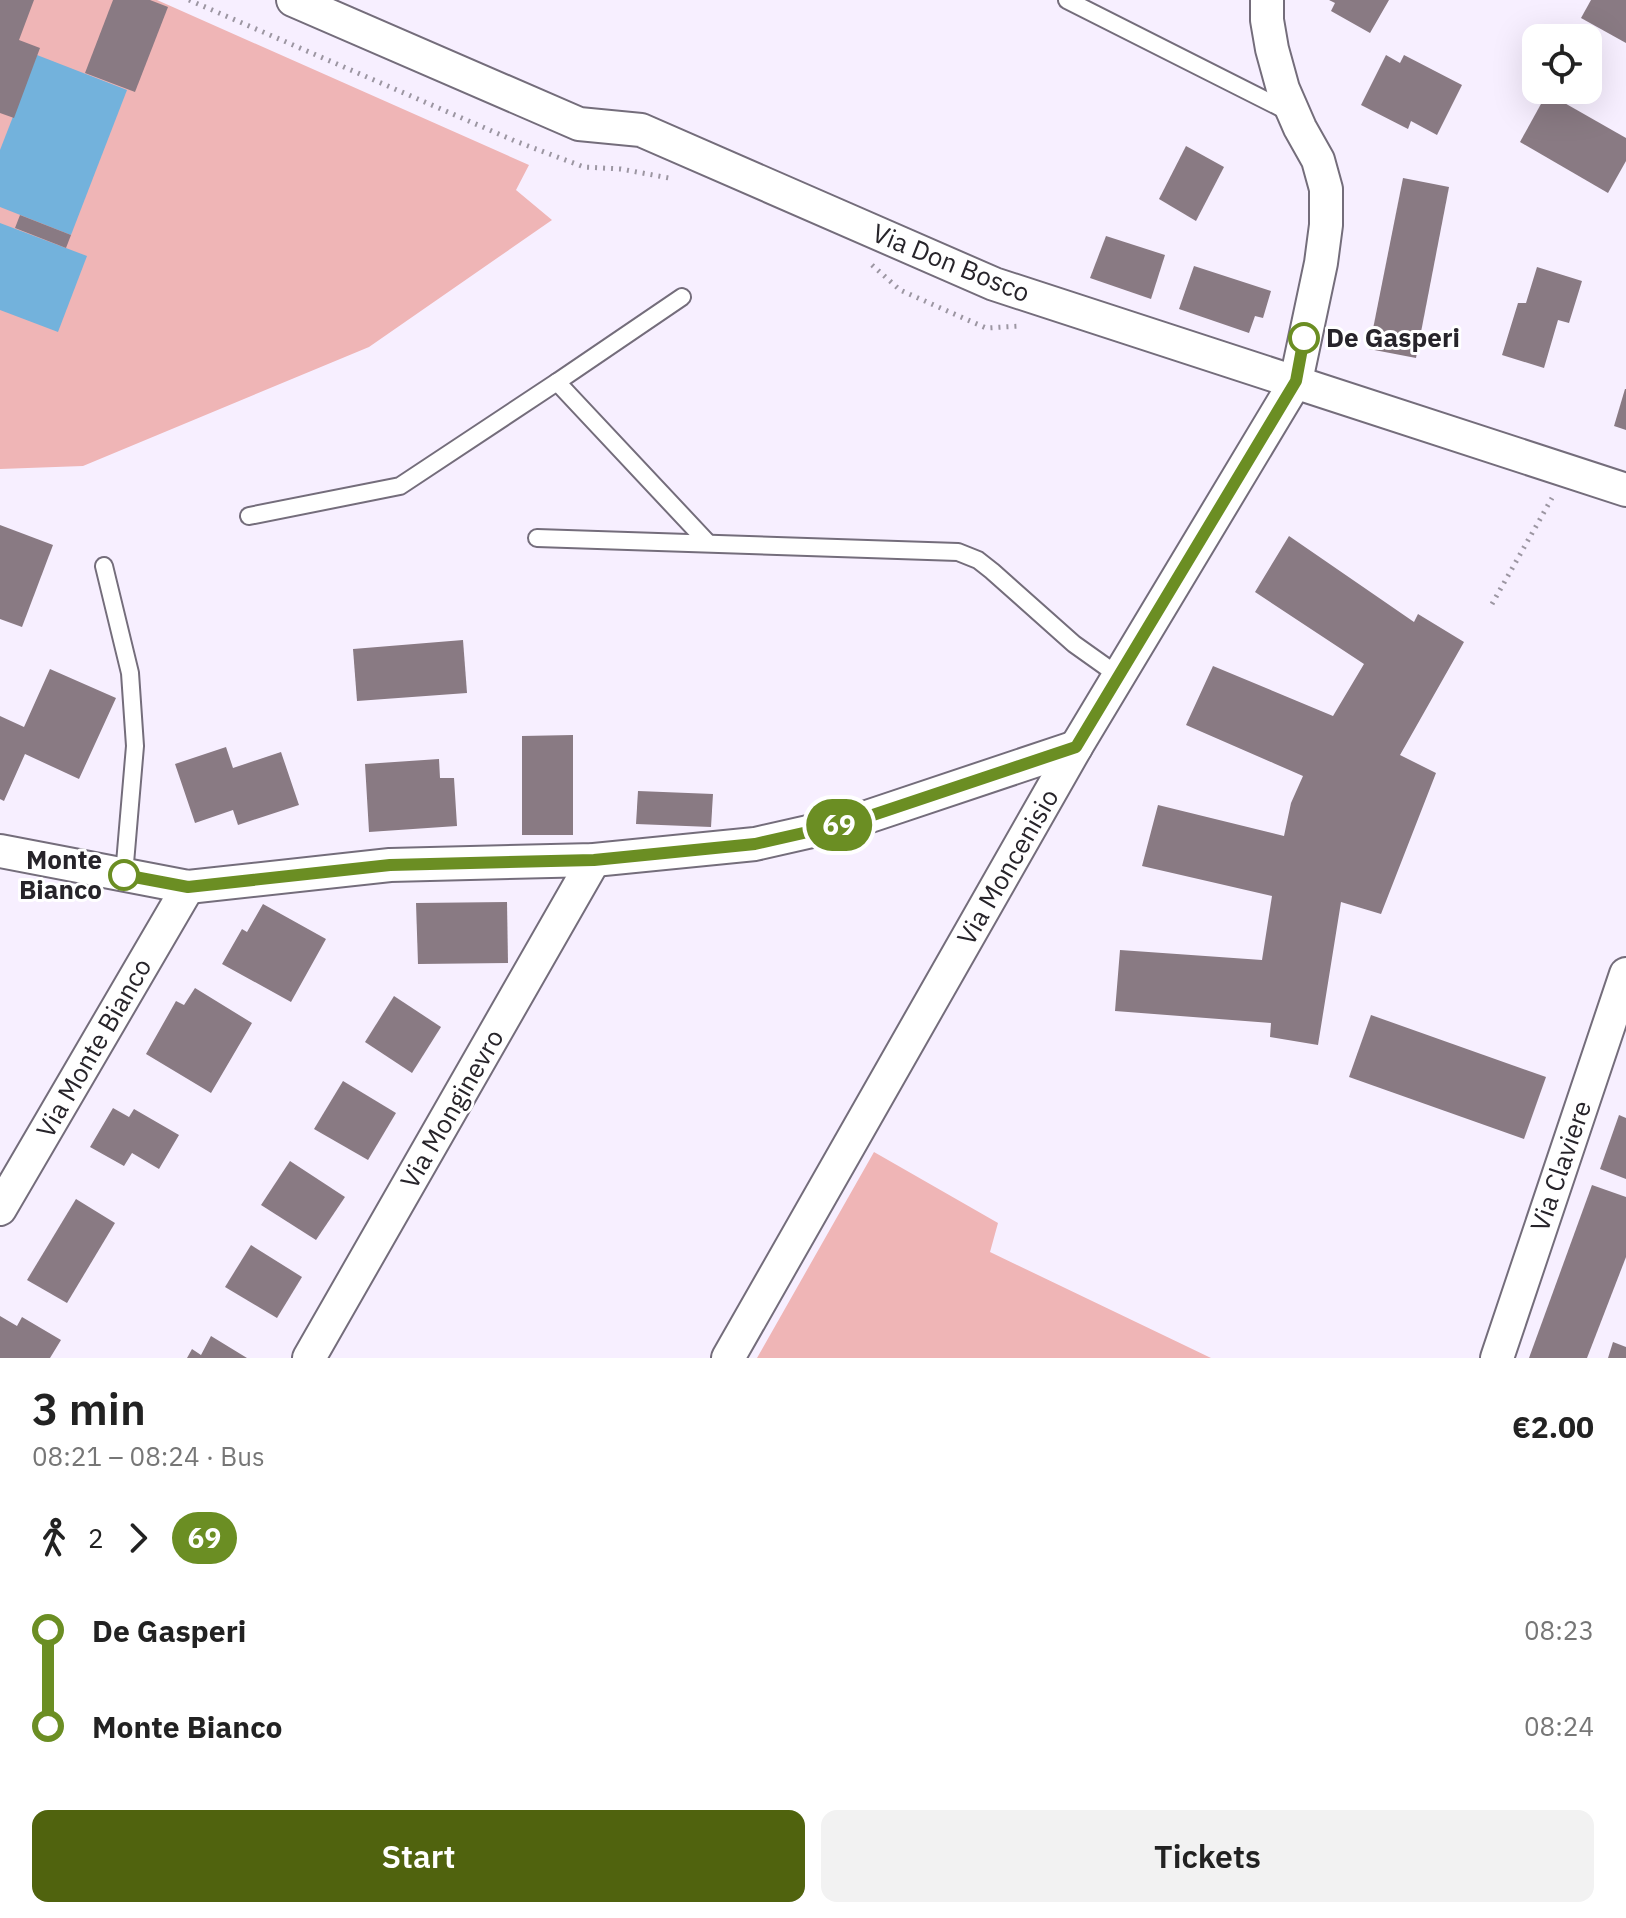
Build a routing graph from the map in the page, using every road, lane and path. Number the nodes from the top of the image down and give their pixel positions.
1 (189, 0) edge
2 (293, 0) edge
3 (1067, 0) edge
4 (1267, 0) edge
5 (1294, 115) junction
6 (673, 178) dead end
7 (863, 257) dead end
8 (682, 297) dead end
9 (1025, 326) dead end
10 (1296, 381) junction
11 (557, 382) junction
12 (1626, 490) edge
13 (1555, 493) dead end
14 (249, 516) dead end
15 (537, 538) dead end
16 (708, 543) junction
17 (104, 566) dead end
18 (1492, 604) dead end
19 (1119, 676) junction
20 (1076, 747) junction
21 (0, 851) edge
22 (594, 860) junction
23 (124, 875) junction
24 (188, 887) junction
25 (1626, 974) edge
26 (0, 1209) edge
27 (309, 1358) edge
28 (728, 1358) edge
29 (1497, 1358) edge

1 - 6 path
2 - 10 street, Via Don Bosco
3 - 5 lane
4 - 5 street, Via Moncenisio
5 - 10 street, Via Moncenisio
7 - 9 path
8 - 11 lane
10 - 12 street, Via Don Bosco
10 - 19 street, Via Moncenisio
11 - 14 lane
11 - 16 lane
13 - 18 path
15 - 16 lane
16 - 19 lane
17 - 23 lane
19 - 20 street, Via Moncenisio
20 - 22 street
20 - 28 street, Via Moncenisio
21 - 23 street
22 - 24 street
22 - 27 street, Via Monginevro
23 - 24 street
24 - 26 street, Via Monte Bianco
25 - 29 street, Via Claviere

